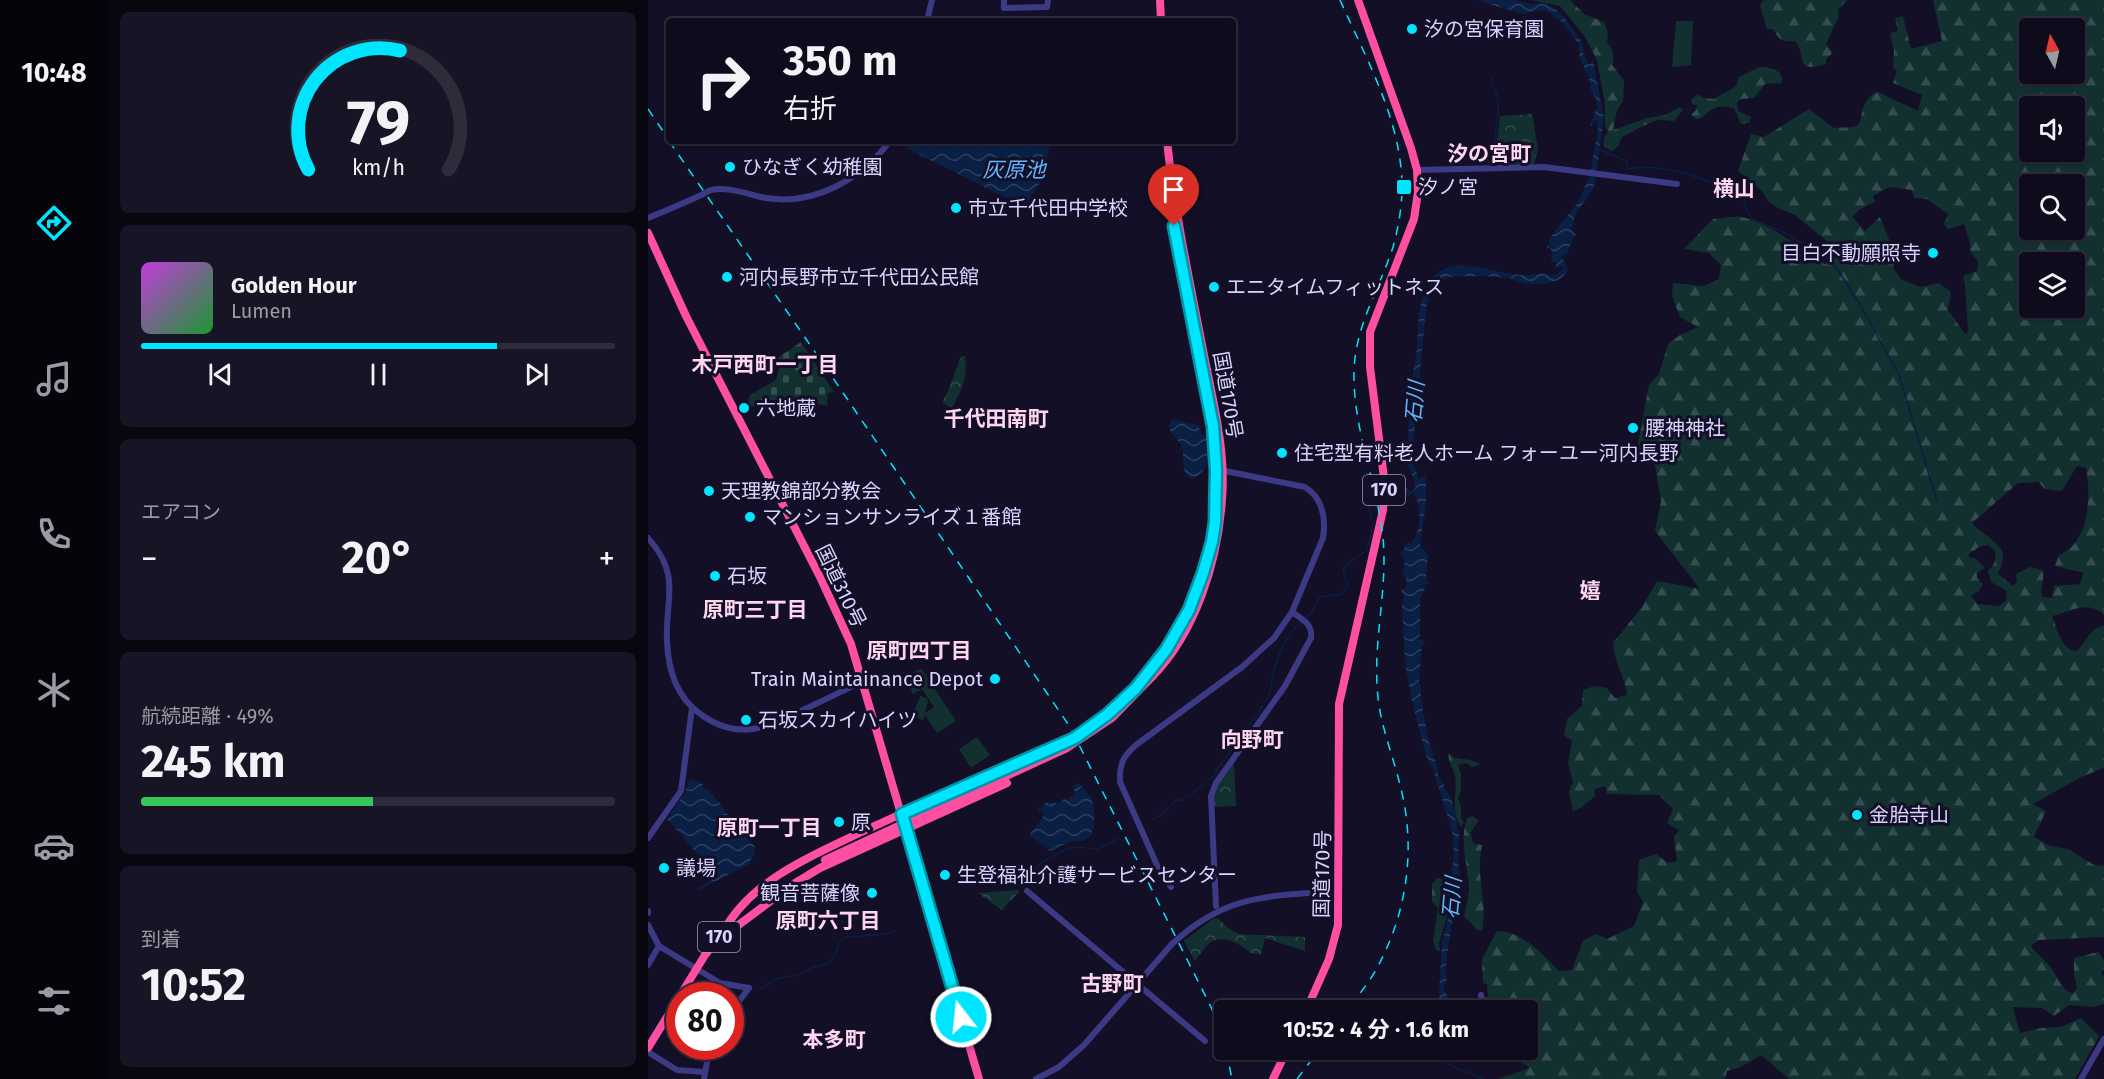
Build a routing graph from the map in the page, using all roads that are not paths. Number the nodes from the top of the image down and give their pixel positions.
1 (932, 0) edge
2 (1004, 0) edge
3 (1048, 0) edge
4 (1156, 0) edge
5 (1161, 0) edge
6 (1358, 0) edge
7 (928, 18) edge
8 (1157, 18) edge
9 (1161, 18) edge
10 (887, 144) edge
11 (1162, 144) edge
12 (1167, 144) edge
13 (1417, 171) junction
14 (1677, 184) dead end
15 (648, 218) edge
16 (648, 233) edge
17 (1219, 470) junction
18 (648, 538) edge
19 (1292, 612) junction
20 (863, 681) junction
21 (692, 708) junction
22 (1080, 738) junction
23 (902, 814) junction
24 (907, 829) junction
25 (648, 838) edge
26 (1171, 887) dead end
27 (1027, 891) dead end
28 (1338, 891) junction
29 (1216, 906) dead end
30 (648, 925) edge
31 (724, 933) junction
32 (659, 946) junction
33 (648, 965) edge
34 (698, 969) junction
35 (692, 982) edge
36 (718, 982) edge
37 (1137, 984) junction
38 (1481, 995) dead end
39 (1311, 1000) edge
40 (1481, 1000) edge
41 (666, 1025) edge
42 (2104, 1039) edge
43 (1205, 1041) dead end
44 (648, 1053) edge
45 (710, 1060) edge
46 (1283, 1060) edge
47 (677, 1070) junction
48 (705, 1075) edge
49 (672, 1079) edge
50 (979, 1079) edge
51 (1036, 1079) edge
52 (1274, 1079) edge
53 (2081, 1079) edge

1 - 7 street
2 - 3 street
4 - 8 highway
5 - 9 highway
6 - 13 highway, 国道170号 / 170
10 - 15 street
11 - 17 highway, 国道170号 / 170
12 - 17 highway, 国道170号 / 170
13 - 14 street
13 - 28 highway, 国道170号 / 170
16 - 20 highway, 国道310号
17 - 19 street
17 - 22 highway, 国道170号 / 170
18 - 21 street
19 - 26 street
19 - 29 street
20 - 21 street
20 - 23 highway, 国道310号
21 - 25 street
22 - 23 highway
22 - 24 highway, bridge
22 - 31 highway, 国道170号 / 170, bridge
23 - 24 highway, 国道310号
23 - 31 highway
24 - 31 highway
24 - 50 highway, 国道310号
27 - 37 street
28 - 37 street, bridge
28 - 39 highway, 国道170号 / 170
30 - 32 street
31 - 34 highway, 国道170号 / 170
32 - 33 street
32 - 34 street
34 - 35 highway, 国道170号 / 170
34 - 36 street
34 - 44 highway, 国道170号 / 170
37 - 43 street
37 - 51 street
38 - 40 street
41 - 44 highway
42 - 53 street
44 - 47 street
45 - 48 street
46 - 52 highway
47 - 48 street
47 - 49 street

